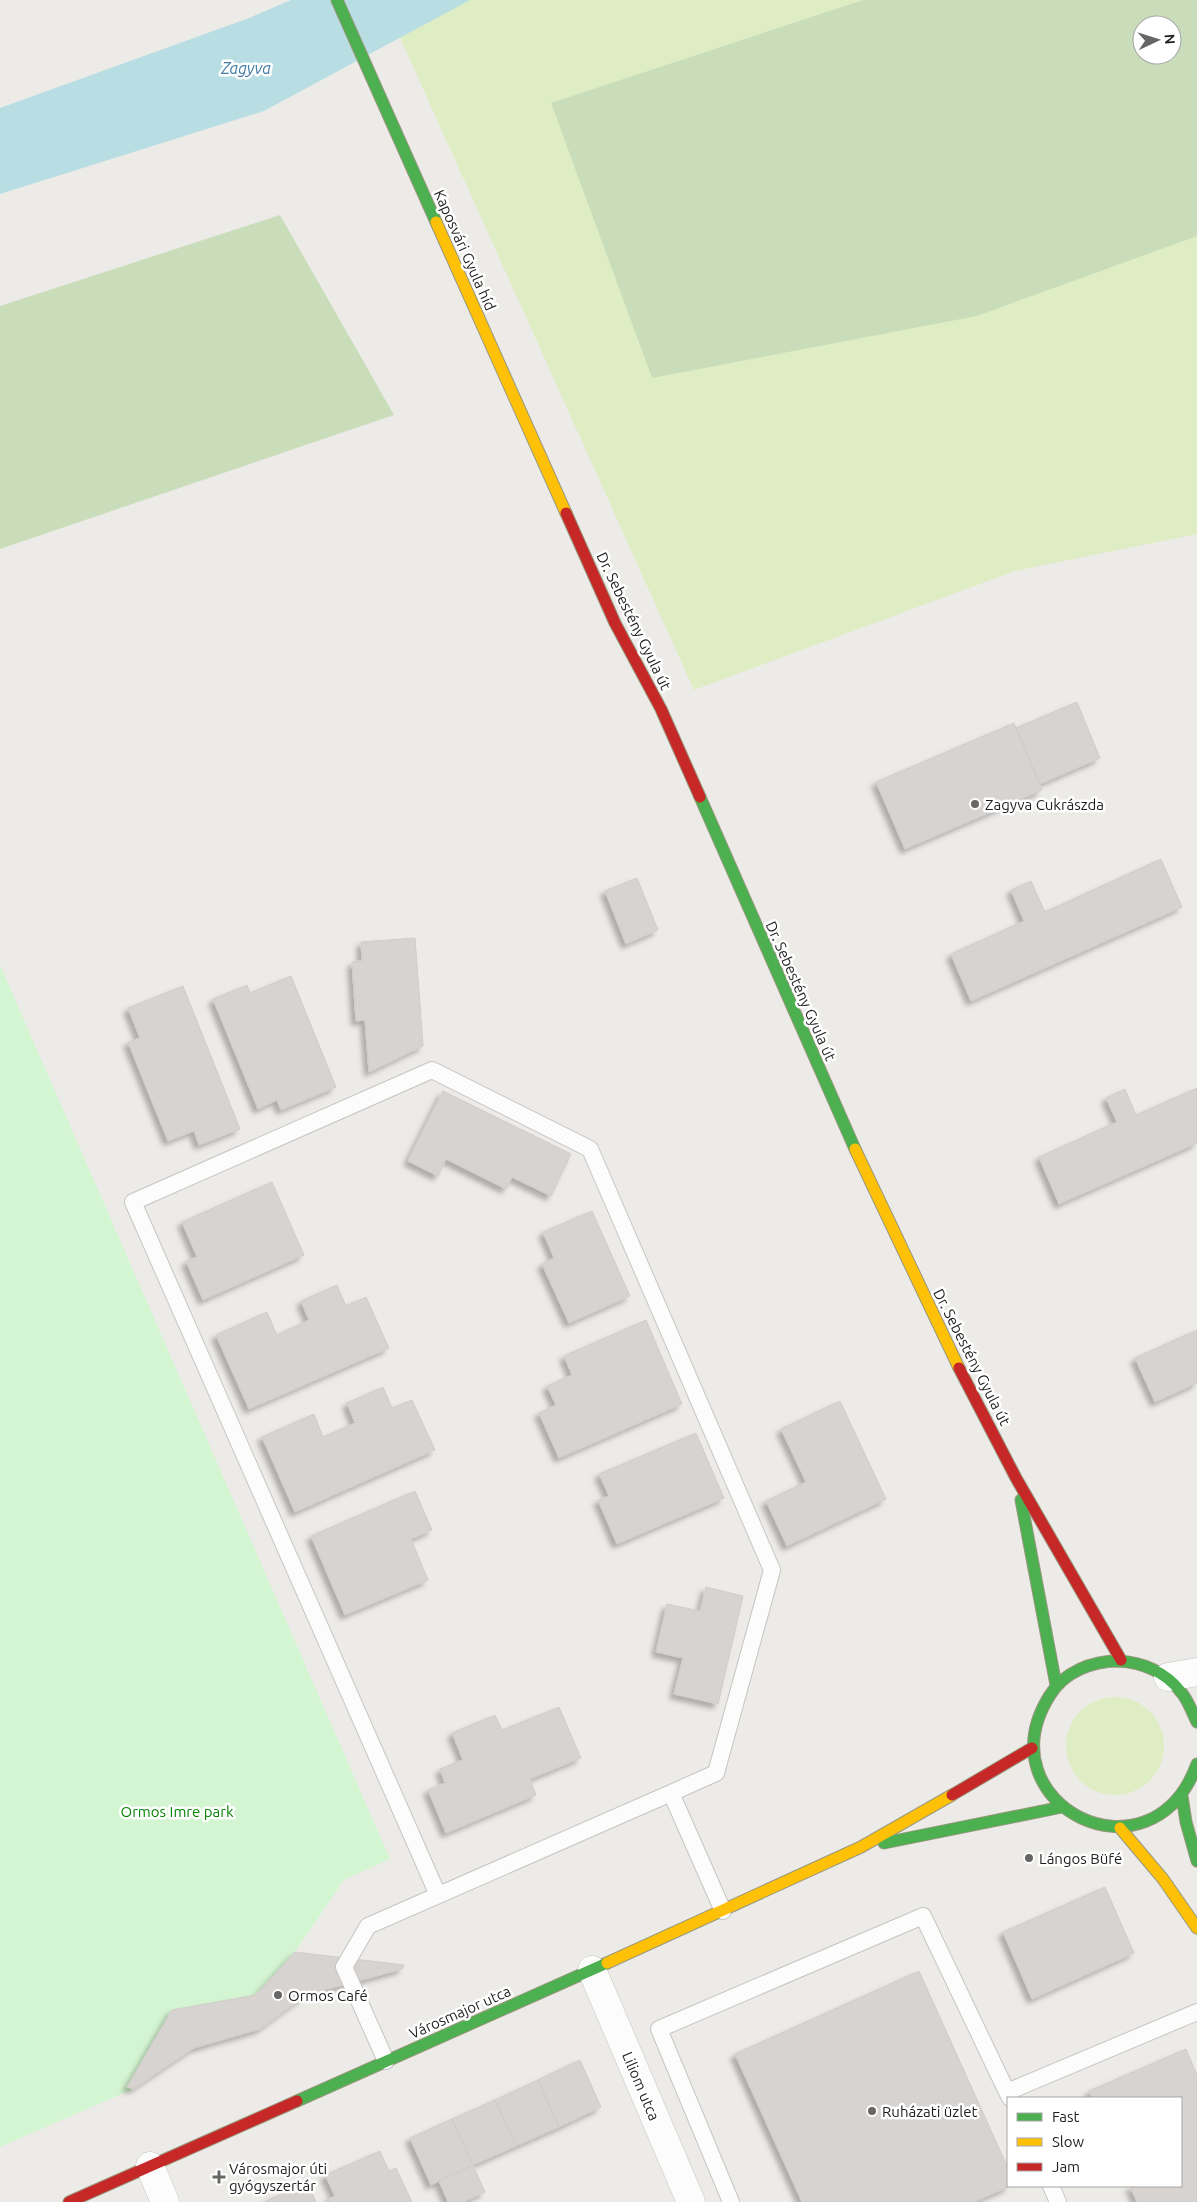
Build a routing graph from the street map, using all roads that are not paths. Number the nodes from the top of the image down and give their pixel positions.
1 (337, 0) edge
2 (566, 512) joint
3 (1016, 1478) junction
4 (1121, 1660) junction
5 (1197, 1672) edge
6 (1168, 1678) junction
7 (1056, 1685) junction
8 (1197, 1722) edge
9 (1032, 1748) junction
10 (1197, 1764) edge
11 (671, 1793) junction
12 (1182, 1796) junction
13 (1062, 1807) junction
14 (1120, 1828) junction
15 (861, 1847) junction
16 (1197, 1861) edge
17 (438, 1896) junction
18 (723, 1911) junction
19 (1197, 1928) edge
20 (592, 1970) junction
21 (1197, 2012) edge
22 (386, 2061) junction
23 (1008, 2095) edge
24 (150, 2166) junction
25 (1051, 2187) edge
26 (69, 2202) edge
27 (166, 2202) edge
28 (691, 2202) edge
29 (731, 2202) edge
30 (1058, 2202) edge

1 - 2 street, Kaposvári Gyula híd
2 - 3 street, Dr. Sebestény Gyula út
3 - 4 street
3 - 7 street
4 - 6 street
4 - 7 street
5 - 6 street
6 - 8 street
7 - 9 street
9 - 13 street
9 - 15 street
10 - 12 street
11 - 17 lane
11 - 17 lane
11 - 18 lane
12 - 14 street
12 - 16 street
13 - 14 street
13 - 15 street
14 - 19 street
15 - 18 street, Városmajor utca
17 - 22 lane
18 - 20 street, Városmajor utca
20 - 22 street, Városmajor utca
20 - 28 street, Liliom utca
21 - 23 lane
22 - 24 street, Városmajor utca
23 - 29 lane
24 - 26 street, Városmajor utca
24 - 27 street
25 - 30 lane

